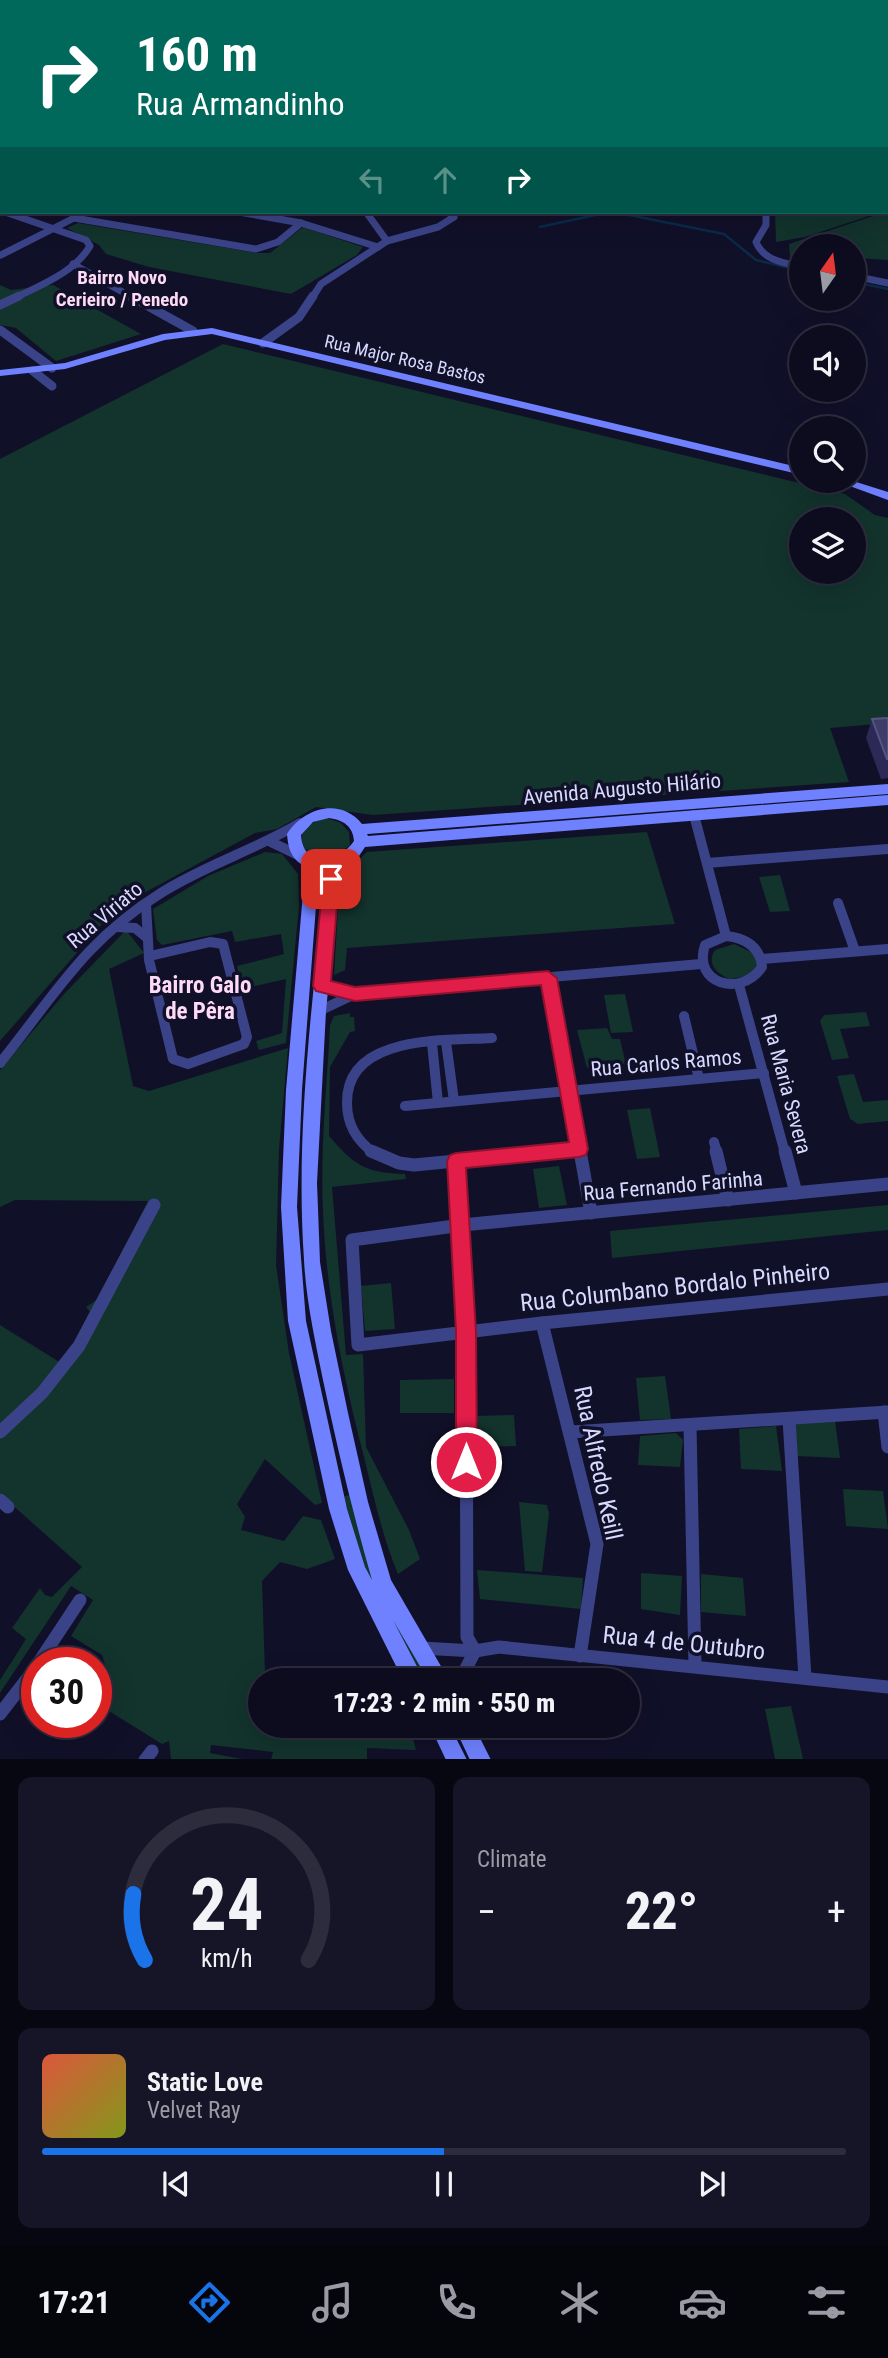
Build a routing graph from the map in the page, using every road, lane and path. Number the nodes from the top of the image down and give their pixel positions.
1 (13, 214) edge
2 (81, 214) edge
3 (250, 214) edge
4 (367, 214) edge
5 (450, 214) edge
6 (766, 214) edge
7 (74, 218) junction
8 (301, 223) junction
9 (55, 230) junction
10 (387, 241) junction
11 (378, 247) junction
12 (1, 255) edge
13 (73, 264) junction
14 (789, 264) edge
15 (866, 278) edge
16 (888, 283) edge
17 (0, 305) edge
18 (0, 330) edge
19 (193, 331) junction
20 (263, 344) junction
21 (52, 368) junction
22 (33, 371) junction
23 (0, 373) edge
24 (52, 386) dead end
25 (789, 469) edge
26 (866, 489) edge
27 (888, 496) edge
28 (888, 789) edge
29 (888, 800) edge
30 (694, 815) junction
31 (304, 821) junction
32 (360, 836) junction
33 (271, 842) junction
34 (888, 849) edge
35 (304, 859) junction
36 (707, 863) junction
37 (333, 865) junction
38 (838, 903) dead end
39 (145, 904) junction
40 (132, 914) junction
41 (116, 927) junction
42 (726, 936) junction
43 (146, 937) junction
44 (888, 949) edge
45 (855, 951) junction
46 (150, 956) junction
47 (762, 959) junction
48 (701, 964) junction
49 (548, 978) junction
50 (739, 985) junction
51 (322, 986) junction
52 (355, 994) junction
53 (319, 1012) junction
54 (684, 1016) dead end
55 (492, 1038) dead end
56 (15, 1042) junction
57 (446, 1042) junction
58 (432, 1043) junction
59 (0, 1055) edge
60 (0, 1063) edge
61 (764, 1073) junction
62 (698, 1079) junction
63 (569, 1091) junction
64 (454, 1101) junction
65 (438, 1103) junction
66 (405, 1106) dead end
67 (714, 1142) dead end
68 (579, 1149) junction
69 (456, 1161) junction
70 (888, 1184) edge
71 (796, 1193) junction
72 (728, 1200) junction
73 (154, 1205) dead end
74 (591, 1213) junction
75 (462, 1225) junction
76 (888, 1289) edge
77 (542, 1323) junction
78 (466, 1332) junction
79 (886, 1412) edge
80 (789, 1419) junction
81 (690, 1426) junction
82 (0, 1432) edge
83 (571, 1432) junction
84 (888, 1447) edge
85 (80, 1600) dead end
86 (49, 1647) edge
87 (421, 1648) junction
88 (475, 1651) junction
89 (580, 1656) junction
90 (695, 1666) junction
91 (408, 1668) edge
92 (432, 1668) edge
93 (466, 1668) edge
94 (805, 1678) junction
95 (21, 1686) edge
96 (888, 1687) edge
97 (0, 1714) edge
98 (446, 1738) edge
99 (470, 1738) edge
100 (457, 1759) edge
101 (481, 1759) edge

1 - 9 street
2 - 7 street
3 - 8 street
4 - 10 street
5 - 10 street
6 - 14 street
7 - 8 street
7 - 9 street
8 - 11 street
9 - 12 street
9 - 13 street
10 - 11 street
11 - 20 street
13 - 17 street
13 - 19 street
15 - 16 street
18 - 21 street
19 - 20 main road, Rua Major Rosa Bastos
19 - 21 main road, Rua Major Rosa Bastos
20 - 25 main road, Rua Major Rosa Bastos
21 - 22 main road, Rua Major Rosa Bastos
22 - 23 main road, Rua Major Rosa Bastos
22 - 24 street
26 - 27 main road
28 - 32 main road, Avenida Augusto Hilário
29 - 30 main road, Avenida Augusto Hilário
30 - 32 main road, Avenida Augusto Hilário
30 - 36 street
31 - 32 main road
31 - 33 street, Rua Viriato
31 - 35 main road
32 - 37 main road
33 - 35 street
33 - 39 street, Rua Viriato
34 - 36 street
35 - 37 main road
35 - 91 main road
36 - 42 street
37 - 51 main road
38 - 45 street
39 - 40 street, Rua Viriato
39 - 43 street
40 - 41 street, Rua Viriato
40 - 43 street
41 - 43 street
41 - 56 street, Rua Viriato
42 - 47 street
42 - 48 street
43 - 46 street
44 - 45 street
45 - 47 street
46 - 46 street
47 - 50 street
48 - 49 street
48 - 50 street
49 - 52 street
49 - 63 street
50 - 61 street, Rua Maria Severa
51 - 52 street
51 - 53 main road
52 - 53 street
53 - 87 main road
54 - 62 street
55 - 57 street
56 - 59 street
56 - 60 street, Rua Viriato
57 - 58 street
57 - 64 street
58 - 65 street
58 - 69 street
61 - 62 street, Rua Carlos Ramos
61 - 71 street, Rua Maria Severa
62 - 63 street, Rua Carlos Ramos
63 - 64 street, Rua Carlos Ramos
63 - 68 street
64 - 65 street, Rua Carlos Ramos
65 - 66 street, Rua Carlos Ramos
67 - 72 street
68 - 69 street
68 - 74 street
69 - 75 street
70 - 71 street, Rua Fernando Farinha
71 - 72 street, Rua Fernando Farinha
72 - 74 street, Rua Fernando Farinha
73 - 82 street
74 - 75 street, Rua Fernando Farinha
75 - 78 street
75 - 78 street, Rua Fernando Farinha
76 - 77 street, Rua Columbano Bordalo Pinheiro
77 - 78 street, Rua Columbano Bordalo Pinheiro
77 - 83 street, Rua Alfredo Keill
78 - 88 street
79 - 80 street
79 - 84 street
80 - 81 street
80 - 94 street
81 - 83 street
81 - 90 street
83 - 89 street, Rua Alfredo Keill
85 - 86 street
87 - 88 street, Rua 4 de Outubro
87 - 92 main road
88 - 89 street, Rua 4 de Outubro
88 - 93 street
89 - 90 street, Rua 4 de Outubro
90 - 94 street, Rua 4 de Outubro
94 - 96 street, Rua 4 de Outubro
95 - 97 street
98 - 100 main road
99 - 101 main road

